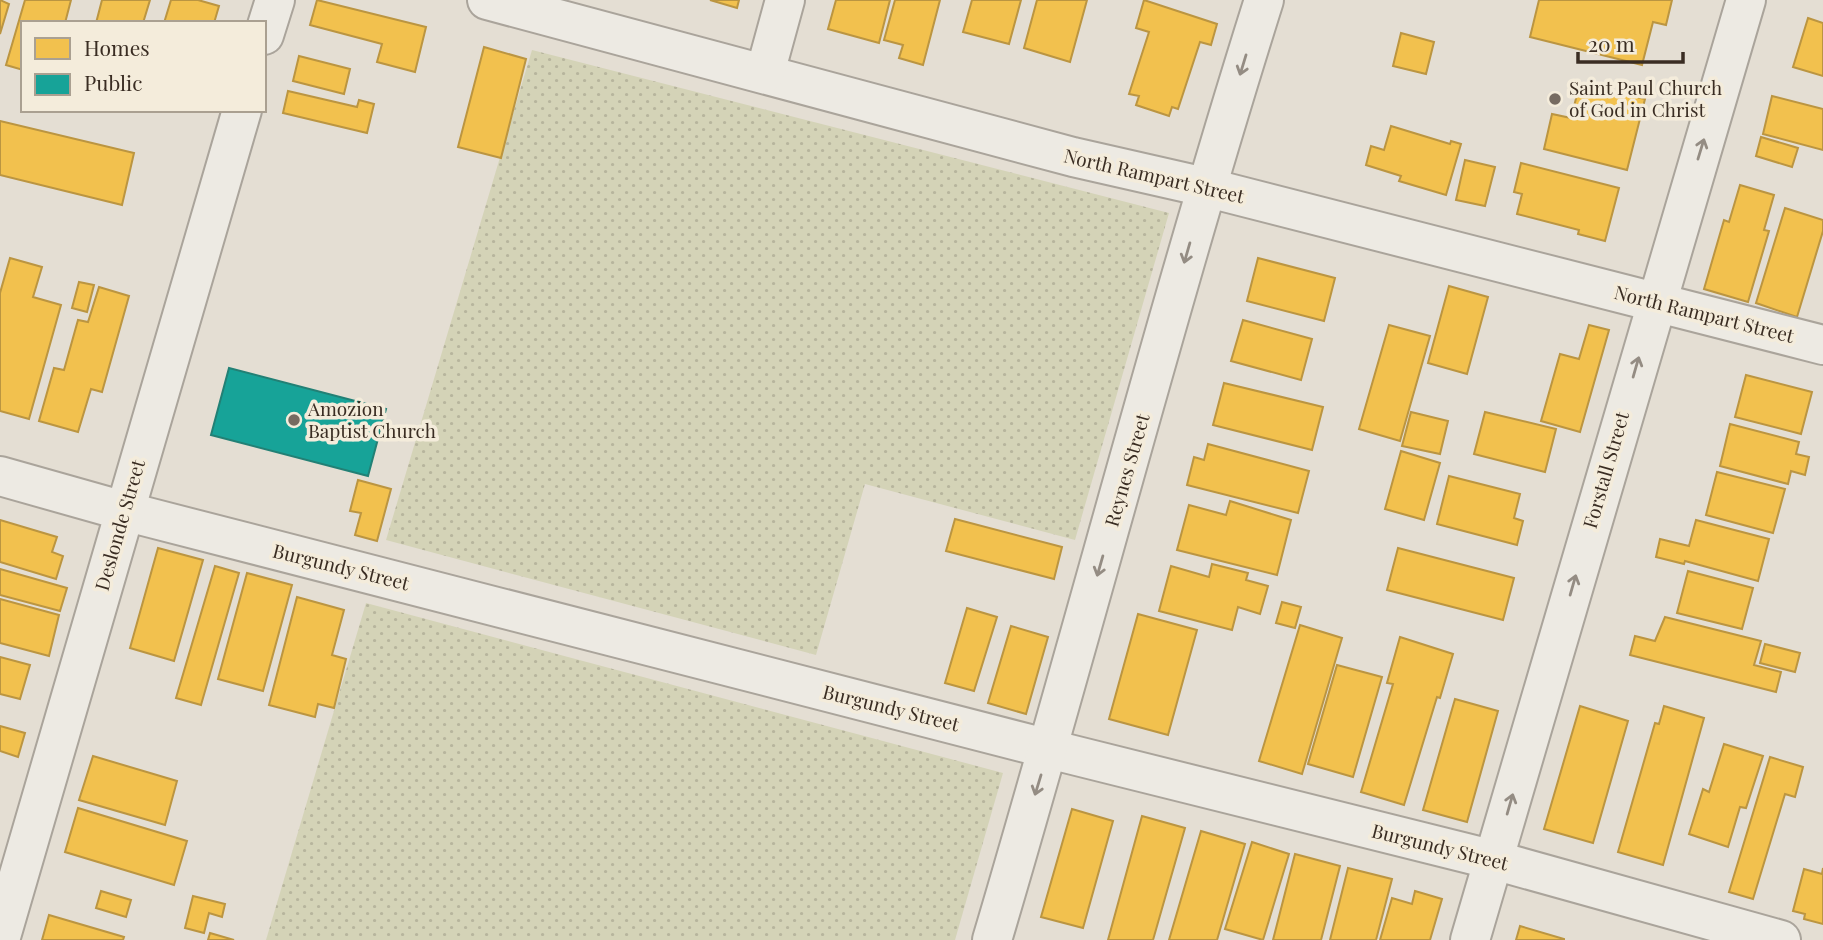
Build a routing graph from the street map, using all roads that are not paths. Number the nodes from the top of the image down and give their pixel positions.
1 (275, 0) edge
2 (487, 0) edge
3 (785, 0) edge
4 (1264, 0) edge
5 (1746, 0) edge
6 (266, 29) edge
7 (765, 73) junction
8 (241, 112) edge
9 (1205, 187) junction
10 (1655, 302) junction
11 (1823, 345) edge
12 (0, 476) edge
13 (124, 511) junction
14 (1049, 749) junction
15 (1494, 860) junction
16 (0, 940) edge
17 (992, 940) edge
18 (1470, 940) edge
19 (1781, 940) edge

1 - 6 street
2 - 7 street, North Rampart Street
3 - 7 street
4 -> 9 street, Reynes Street
10 -> 5 street, Forstall Street
7 - 9 street, North Rampart Street
8 - 13 street, Deslonde Street
9 - 10 street, North Rampart Street
9 -> 14 street, Reynes Street
10 - 11 street, North Rampart Street
15 -> 10 street, Forstall Street
12 - 13 street, Burgundy Street
13 - 14 street, Burgundy Street
13 - 16 street, Deslonde Street
14 - 15 street, Burgundy Street
14 -> 17 street, Reynes Street
15 - 18 street, Forstall Street
15 - 19 street, Burgundy Street

